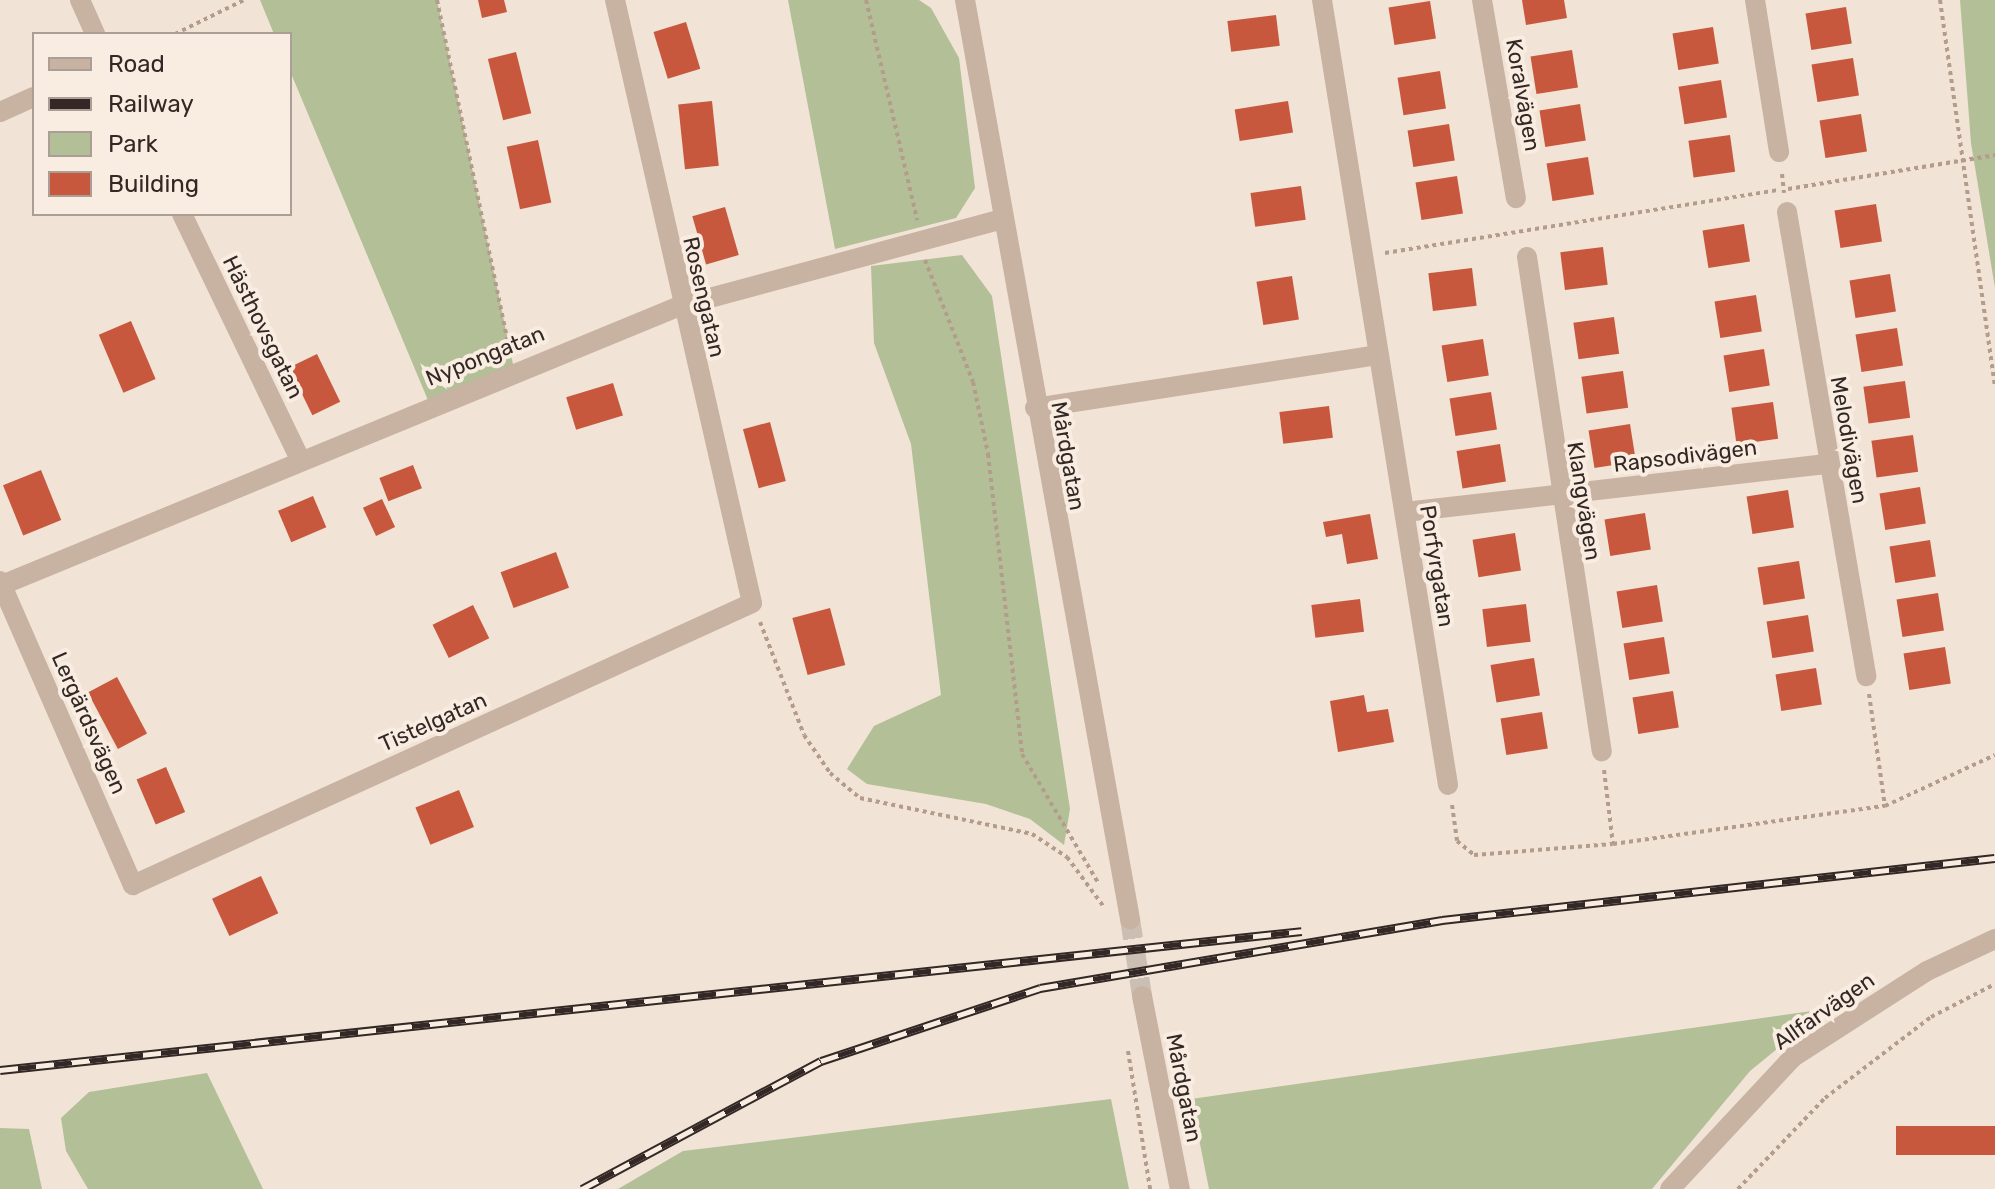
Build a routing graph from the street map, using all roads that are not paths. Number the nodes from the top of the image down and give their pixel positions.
1 (80, 0) edge
2 (615, 0) edge
3 (965, 0) edge
4 (1322, 0) edge
5 (1482, 0) edge
6 (1755, 0) edge
7 (94, 32) edge
8 (32, 98) edge
9 (0, 112) edge
10 (1779, 152) road end
11 (1516, 198) road end
12 (1787, 212) road end
13 (183, 216) edge
14 (1003, 219) junction
15 (1527, 257) road end
16 (680, 306) junction
17 (1377, 355) junction
18 (1035, 408) junction
19 (301, 461) junction
20 (1828, 464) junction
21 (1558, 495) junction
22 (1405, 512) junction
23 (1, 583) edge
24 (752, 603) joint
25 (1866, 676) road end
26 (1602, 751) road end
27 (1448, 785) road end
28 (133, 885) joint
29 (1130, 919) tunnel mouth
30 (1995, 939) edge
31 (1142, 996) tunnel mouth
32 (1180, 1189) edge
33 (1670, 1189) edge

1 - 7 street
2 - 16 street, Rosengatan
3 - 14 street, Mårdgatan
4 - 17 street, Porfyrgatan
5 - 11 street, Koralvägen
6 - 10 street
8 - 9 street
12 - 20 street, Melodivägen
13 - 19 street, Hästhovsgatan
14 - 16 street, Nypongatan
14 - 18 street, Mårdgatan
15 - 21 street, Klangvägen
16 - 19 street, Nypongatan
16 - 24 street, Rosengatan
17 - 18 street
17 - 22 street, Porfyrgatan
18 - 29 street, Mårdgatan
19 - 23 street, Nypongatan
20 - 21 street, Rapsodivägen
20 - 25 street, Melodivägen
21 - 22 street, Rapsodivägen
21 - 26 street, Klangvägen
22 - 27 street, Porfyrgatan
23 - 28 street, Lergärdsvägen
24 - 28 street, Tistelgatan
30 - 33 street, Allfarvägen
31 - 32 street, Mårdgatan

